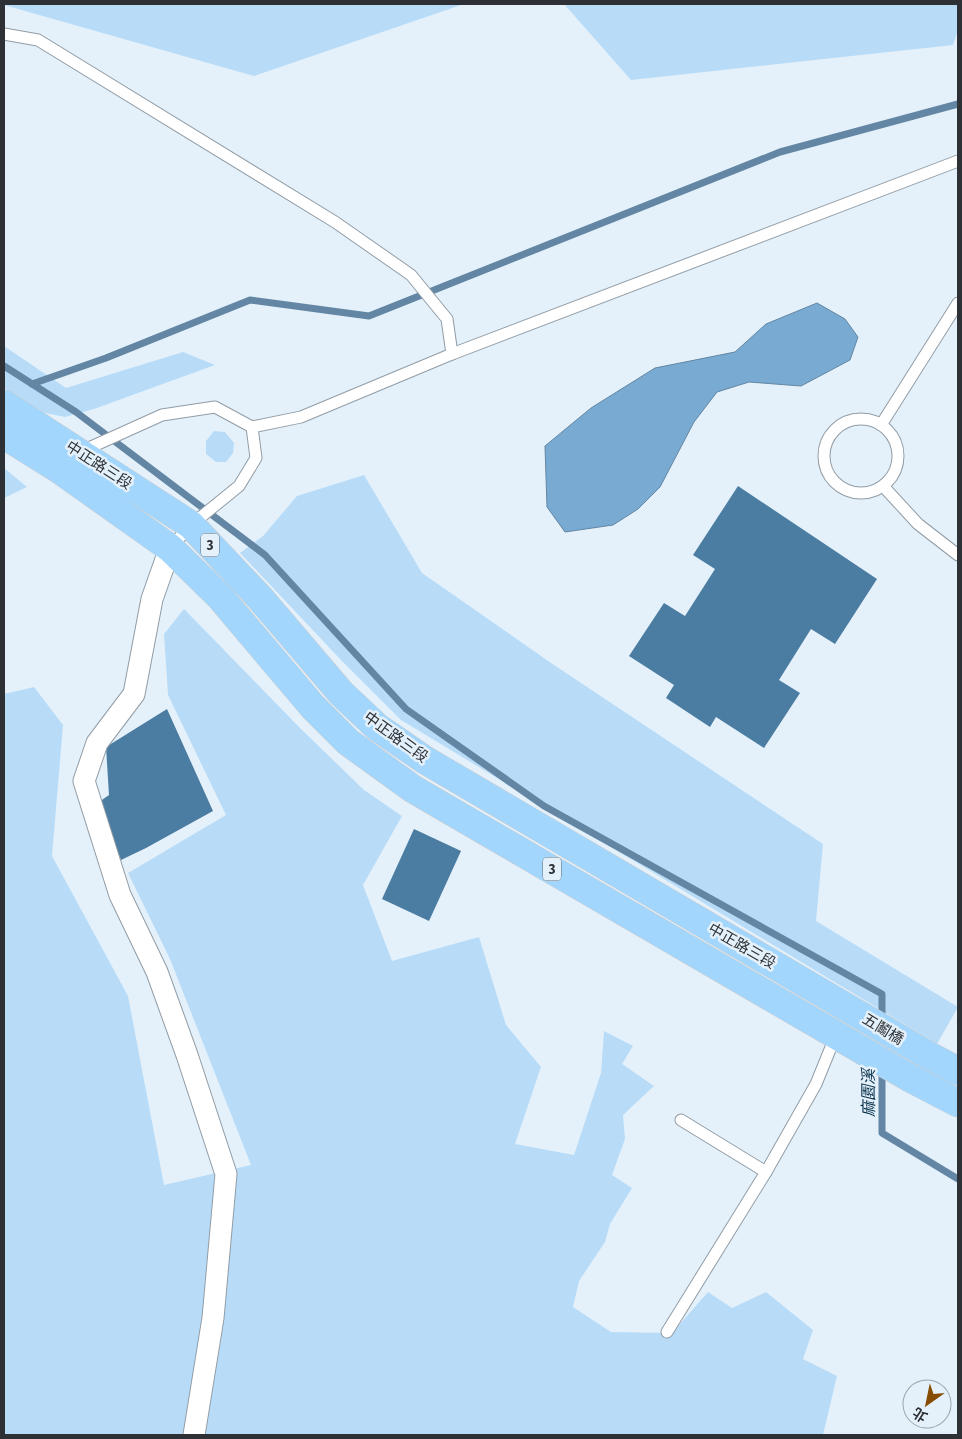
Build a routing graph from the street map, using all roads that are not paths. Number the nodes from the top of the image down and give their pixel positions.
1 (4, 34) edge
2 (958, 161) edge
3 (958, 303) edge
4 (452, 354) junction
5 (4, 404) edge
6 (880, 425) junction
7 (252, 426) junction
8 (4, 435) edge
9 (69, 461) junction
10 (883, 486) junction
11 (191, 525) junction
12 (170, 548) junction
13 (958, 555) edge
14 (838, 1020) junction
15 (958, 1071) edge
16 (958, 1103) edge
17 (681, 1120) dead end
18 (766, 1172) junction
19 (668, 1332) dead end
20 (194, 1435) edge

1 - 4 lane
2 - 4 lane
3 - 6 lane
4 - 7 lane
5 - 9 main road, 中正路三段 / 3
6 - 10 lane
6 - 10 lane
7 - 9 lane
7 - 11 lane
8 - 9 main road, 中正路三段 / 3
9 - 11 main road, 中正路三段 / 3
9 - 12 main road, 中正路三段 / 3
10 - 13 lane
11 - 12 lane
11 - 14 main road, 中正路三段 / 3
12 - 14 main road, 中正路三段 / 3
12 - 20 street
14 - 15 main road, 五鬮橋 / 3
14 - 16 main road, 五鬮橋 / 3
14 - 18 lane
17 - 18 lane
18 - 19 lane

